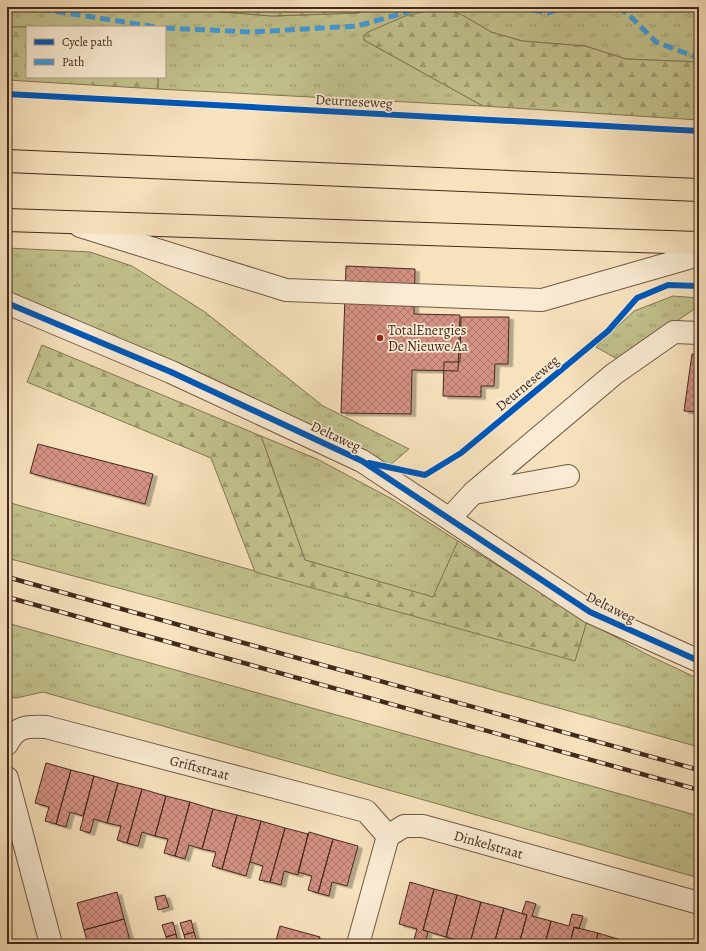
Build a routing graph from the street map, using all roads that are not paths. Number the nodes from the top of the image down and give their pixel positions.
1 (7, 161) edge
2 (699, 190) edge
3 (7, 220) edge
4 (74, 223) junction
5 (699, 243) edge
6 (699, 255) edge
7 (7, 303) edge
8 (699, 333) edge
9 (568, 476) dead end
10 (473, 493) junction
11 (450, 518) junction
12 (699, 661) edge
13 (7, 744) edge
14 (7, 778) edge
15 (388, 836) junction
16 (699, 903) edge
17 (51, 944) edge
18 (358, 944) edge

1 - 2 main road
3 - 4 main road
4 - 5 main road
4 - 6 street
7 - 11 street, Deltaweg
8 - 10 street
9 - 10 street
10 - 11 street
11 - 12 street, Deltaweg
13 - 15 street, Griftstraat
14 - 17 street
15 - 16 street, Dinkelstraat
15 - 18 street

